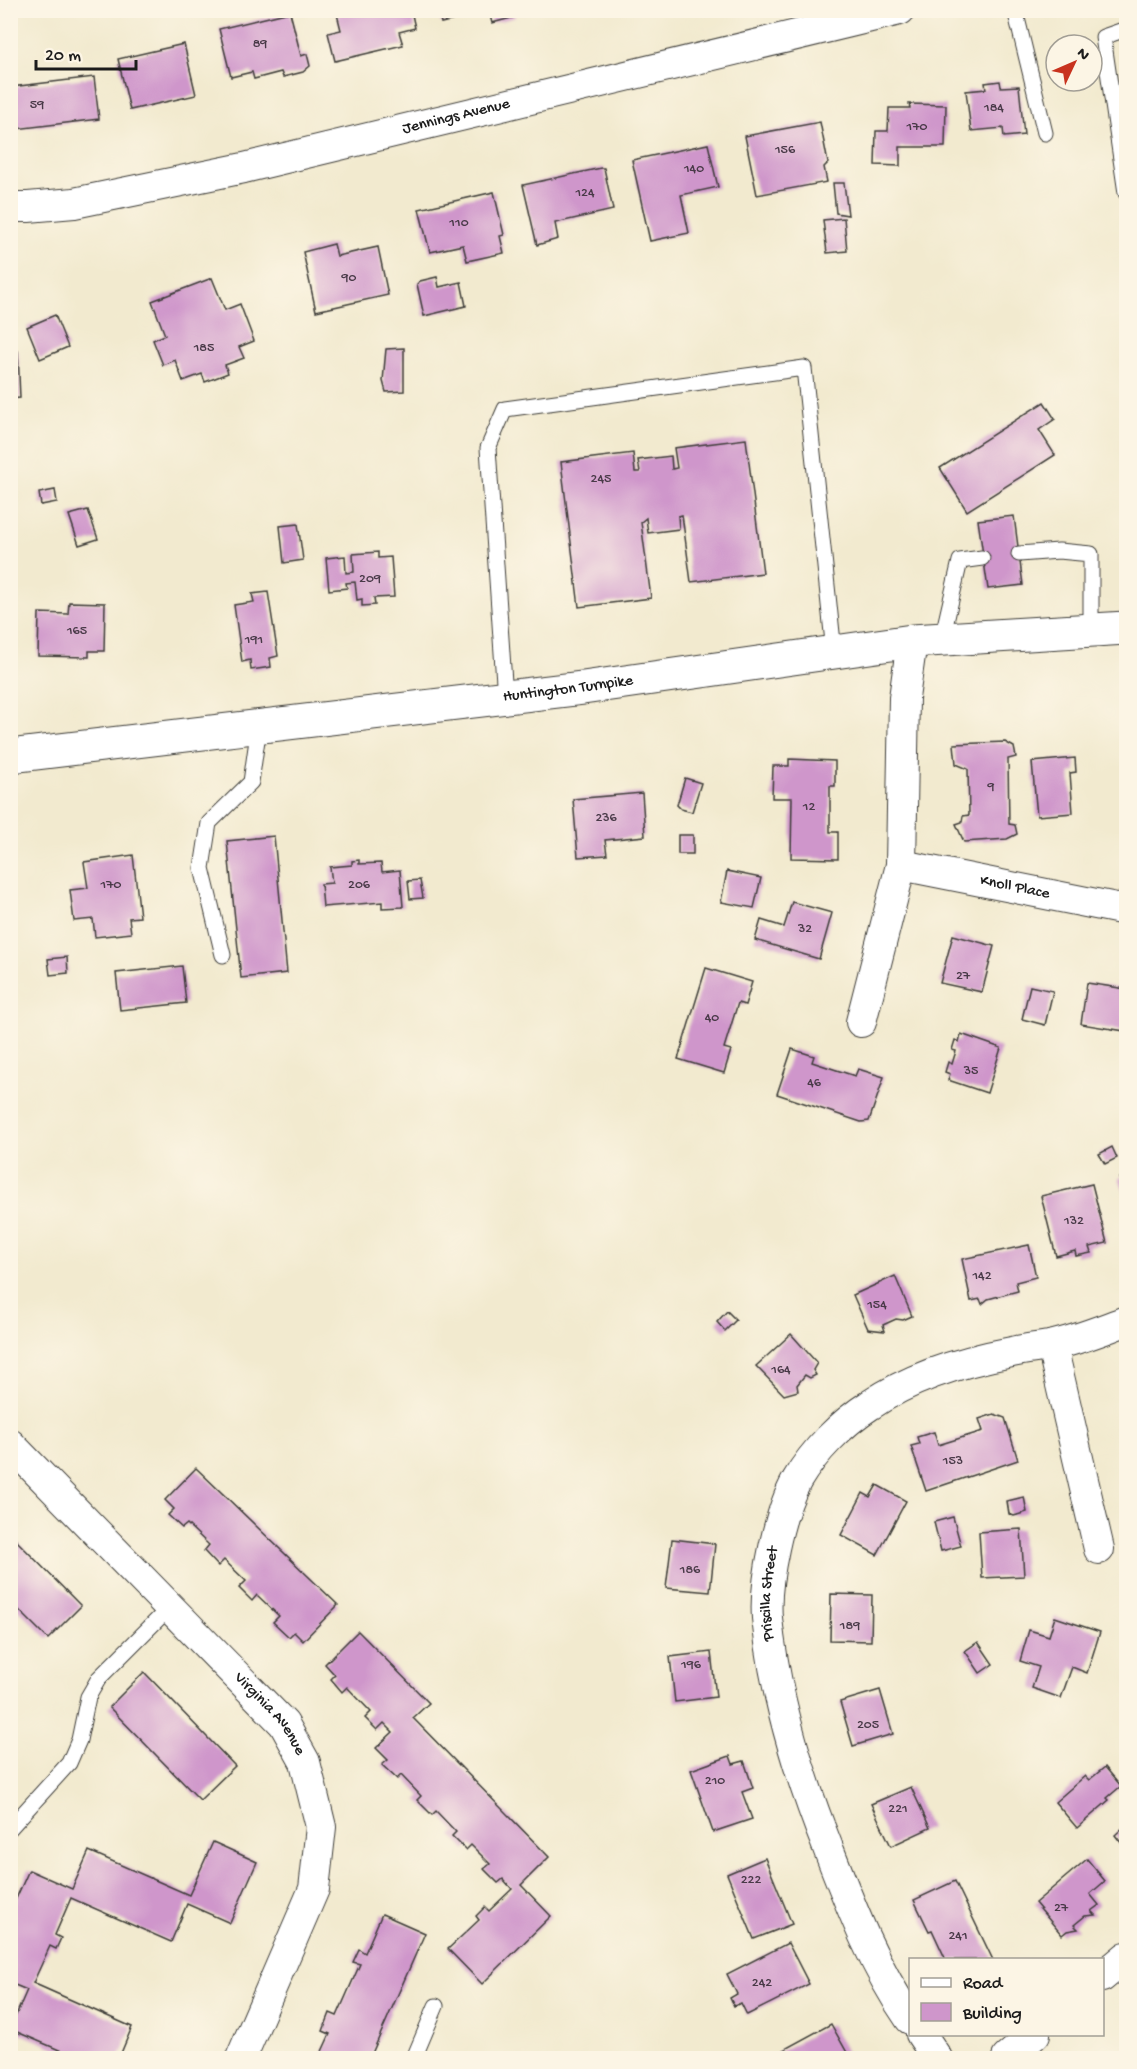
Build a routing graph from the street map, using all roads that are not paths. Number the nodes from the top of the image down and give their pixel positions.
1 (900, 10) edge
2 (1015, 10) edge
3 (1126, 29) edge
4 (1045, 133) dead end
5 (1126, 193) edge
6 (10, 207) edge
7 (1019, 554) dead end
8 (982, 558) dead end
9 (1126, 628) edge
10 (1091, 630) junction
11 (927, 640) junction
12 (834, 652) junction
13 (505, 697) junction
14 (258, 726) junction
15 (10, 756) edge
16 (902, 865) junction
17 (1126, 910) edge
18 (223, 955) dead end
19 (861, 1022) dead end
20 (1126, 1321) edge
21 (1052, 1346) junction
22 (10, 1444) edge
23 (1099, 1549) dead end
24 (170, 1607) junction
25 (10, 1828) edge
26 (1126, 1957) edge
27 (1104, 1975) edge
28 (436, 2006) dead end
29 (909, 2017) edge
30 (922, 2036) edge
31 (1033, 2036) edge
32 (241, 2058) edge
33 (414, 2058) edge
34 (937, 2058) edge
35 (1007, 2058) edge

1 - 6 street, Jennings Avenue
2 - 4 lane
3 - 5 lane
7 - 10 lane
8 - 11 lane
9 - 10 main road, Huntington Turnpike
10 - 11 main road, Huntington Turnpike
11 - 12 main road, Huntington Turnpike
11 - 16 street
12 - 13 main road, Huntington Turnpike
12 - 13 lane
13 - 14 main road, Huntington Turnpike
14 - 15 main road, Huntington Turnpike
14 - 18 lane
16 - 17 street, Knoll Place
16 - 19 street
20 - 21 street, Priscilla Street
21 - 23 street
21 - 29 street, Priscilla Street
22 - 24 street, Virginia Avenue
24 - 25 lane
24 - 32 street, Virginia Avenue
26 - 27 street
28 - 33 lane
30 - 34 street
31 - 35 street

